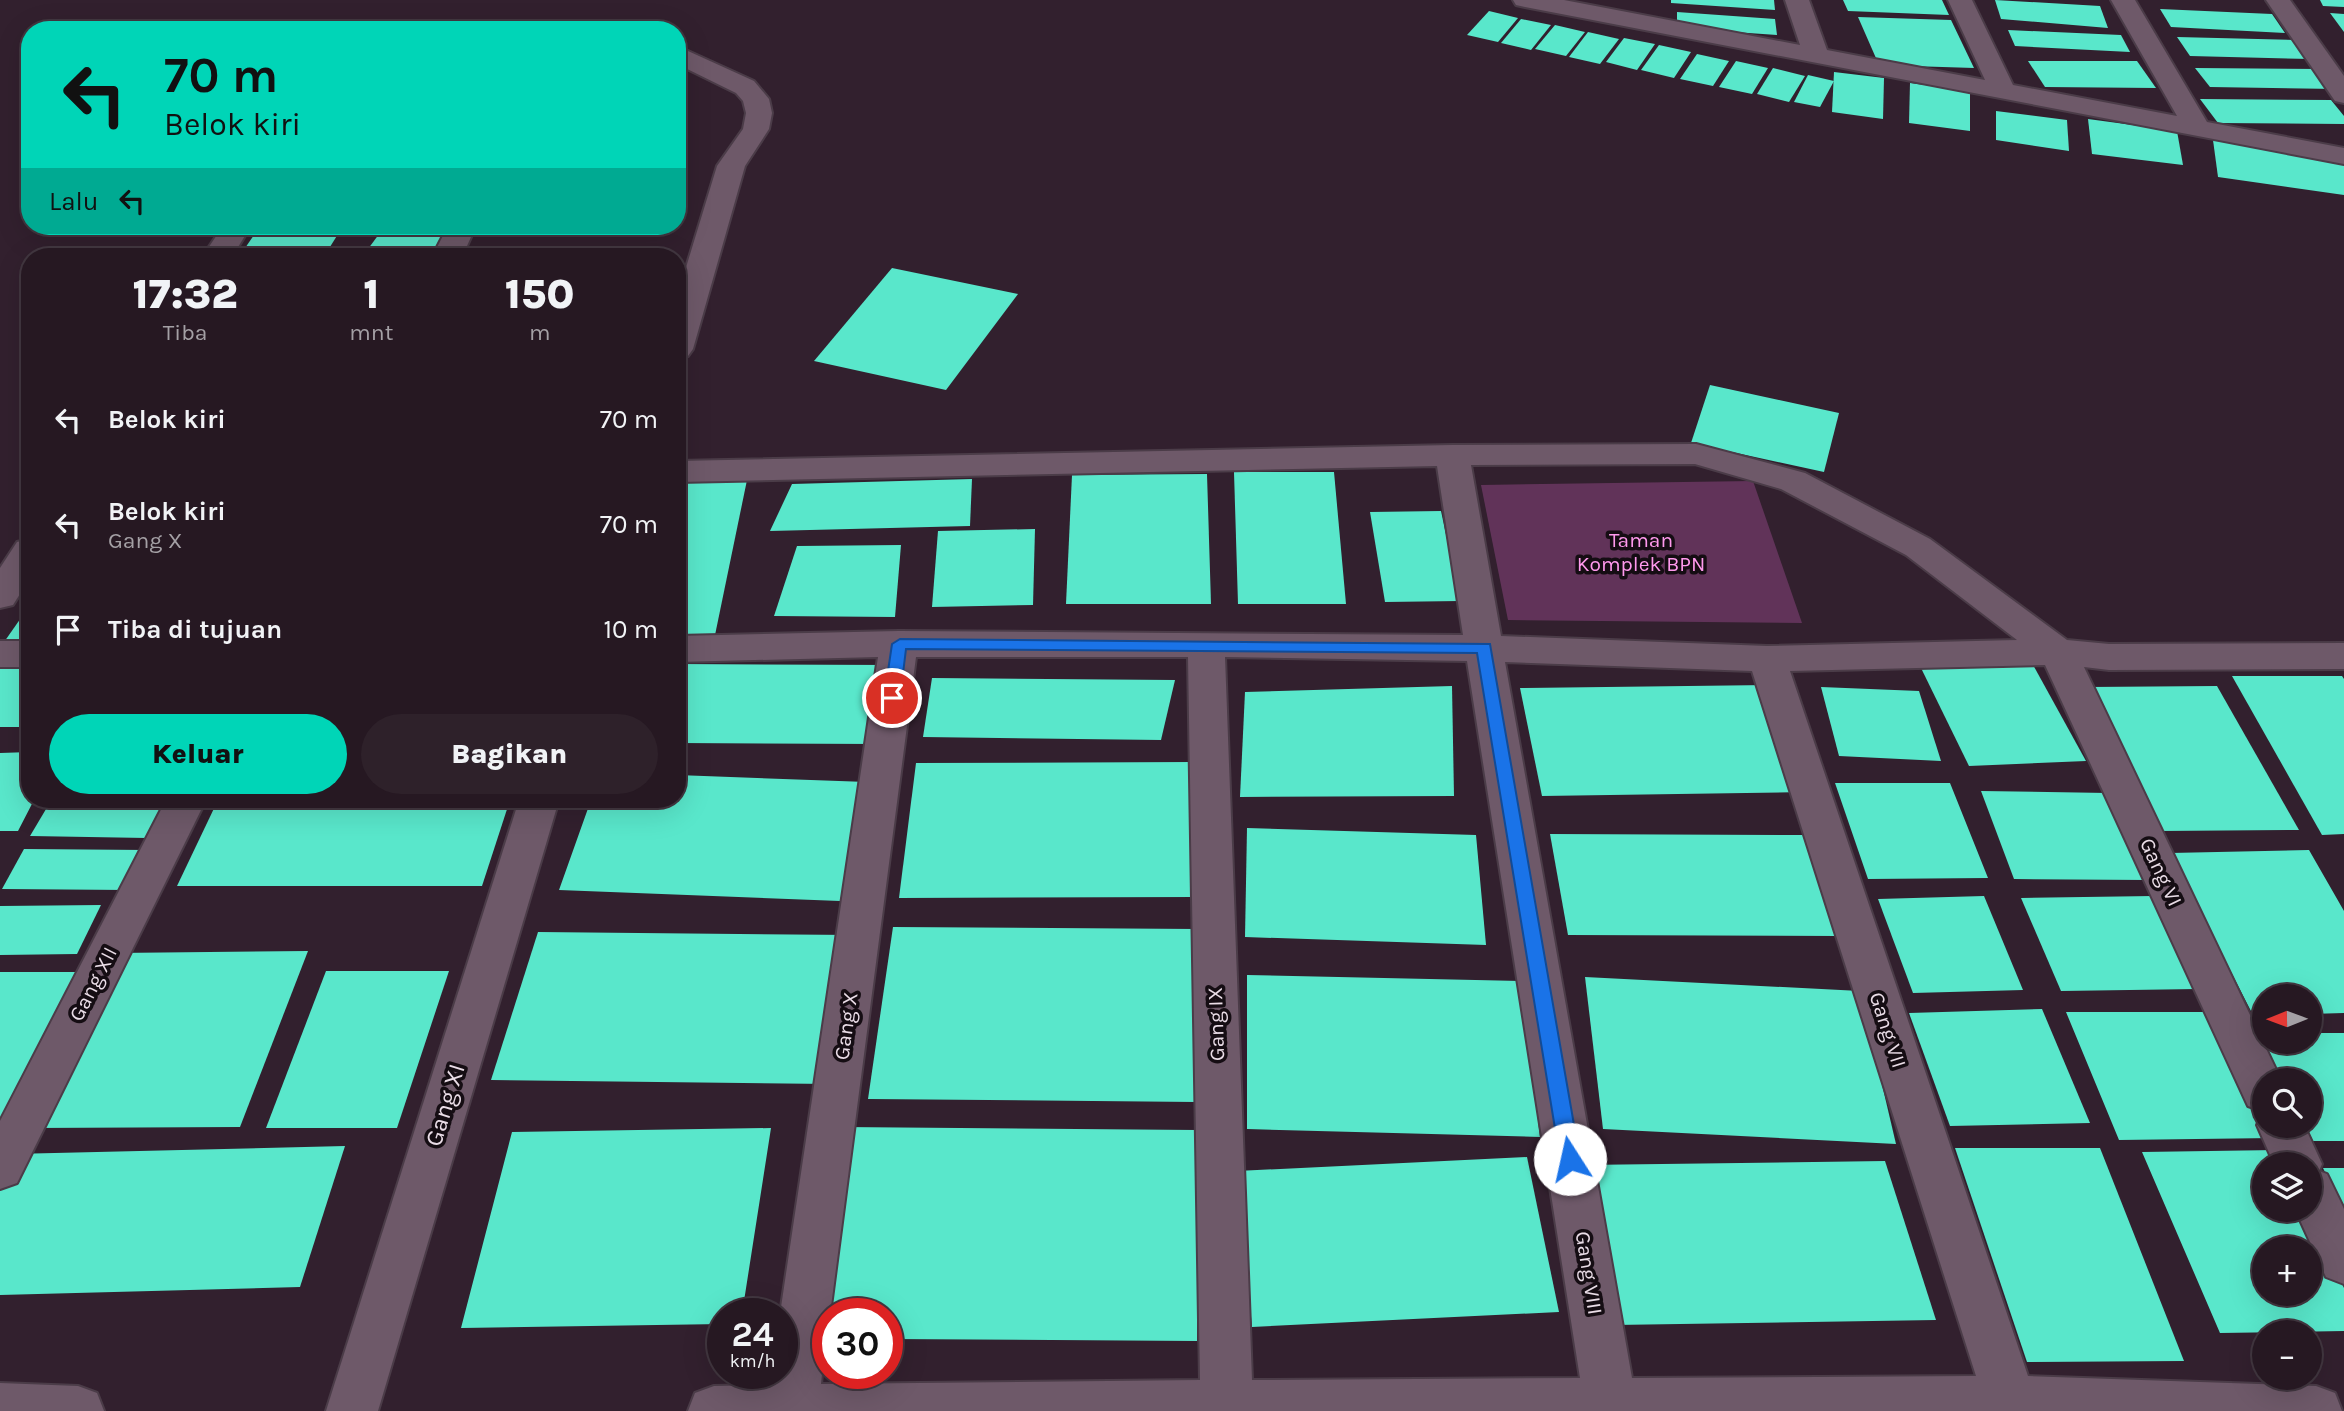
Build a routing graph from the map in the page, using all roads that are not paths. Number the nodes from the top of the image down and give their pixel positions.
1 (1525, 0) edge
2 (1797, 0) edge
3 (1960, 0) edge
4 (2123, 0) edge
5 (2278, 0) edge
6 (1648, 12) edge
7 (1816, 55) junction
8 (686, 58) edge
9 (2002, 89) junction
10 (2344, 95) edge
11 (2197, 127) junction
12 (2344, 156) edge
13 (686, 301) edge
14 (1452, 455) junction
15 (686, 472) edge
16 (21, 564) edge
17 (0, 596) edge
18 (900, 644) junction
19 (1206, 644) junction
20 (1484, 648) junction
21 (686, 649) edge
22 (2058, 652) junction
23 (0, 653) edge
24 (21, 654) edge
25 (2344, 656) edge
26 (1767, 659) junction
27 (182, 808) edge
28 (537, 808) edge
29 (2253, 1068) edge
30 (0, 1168) edge
31 (2322, 1214) edge
32 (2344, 1261) edge
33 (2010, 1401) junction
34 (1610, 1402) junction
35 (1227, 1405) junction
36 (0, 1408) edge
37 (792, 1408) junction
38 (78, 1411) edge
39 (352, 1411) edge
40 (714, 1411) edge
41 (2316, 1411) edge

1 - 6 street
2 - 7 street
3 - 9 street
4 - 11 street
5 - 10 street
6 - 7 street
7 - 9 street
8 - 13 street
9 - 11 street
11 - 12 street
14 - 15 street
14 - 20 street, Gang VIII
14 - 22 street
16 - 17 street
18 - 19 street
18 - 21 street
18 - 37 street, Gang X
19 - 20 street
19 - 35 street, Gang IX
20 - 26 street
20 - 34 street, Gang VIII
22 - 25 street
22 - 26 street
22 - 29 street, Gang VI
23 - 24 street
26 - 33 street, Gang VII
27 - 30 street, Gang XII
28 - 39 street, Gang XI
31 - 32 street
33 - 34 street
33 - 41 street
34 - 35 street
35 - 37 street
36 - 38 street
37 - 40 street

